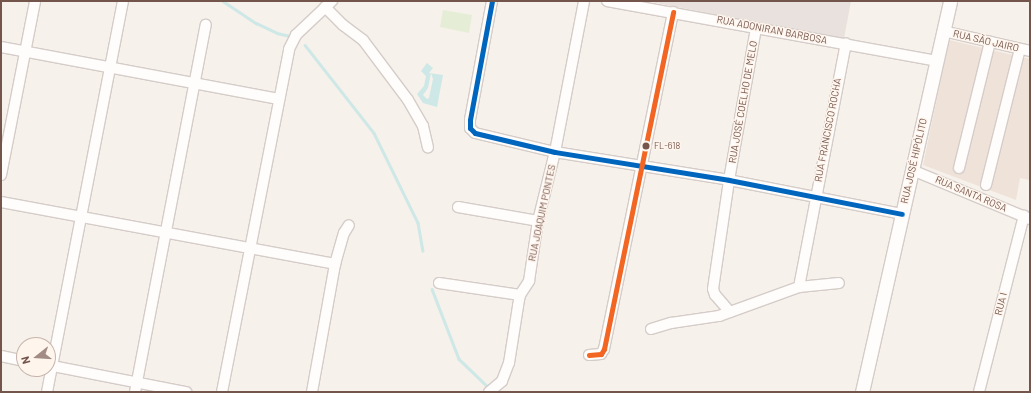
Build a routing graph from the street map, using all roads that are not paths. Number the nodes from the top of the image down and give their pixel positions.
1 (35, 1) edge
2 (123, 1) edge
3 (492, 1) edge
4 (584, 1) edge
5 (607, 1) edge
6 (950, 1) edge
7 (328, 4) edge
8 (673, 12) junction
9 (206, 25) dead end
10 (756, 28) junction
11 (943, 31) junction
12 (990, 42) junction
13 (846, 44) junction
14 (1, 47) edge
15 (1025, 50) edge
16 (25, 51) junction
17 (936, 61) junction
18 (110, 67) junction
19 (195, 83) junction
20 (279, 99) junction
21 (428, 147) dead end
22 (555, 152) junction
23 (642, 167) junction
24 (959, 168) dead end
25 (912, 170) junction
26 (1, 175) edge
27 (729, 180) junction
28 (986, 185) dead end
29 (816, 196) junction
30 (1, 202) edge
31 (458, 207) dead end
32 (902, 214) junction
33 (81, 217) junction
34 (1027, 218) edge
35 (538, 221) junction
36 (349, 226) dead end
37 (166, 233) junction
38 (252, 249) junction
39 (335, 264) junction
40 (439, 283) dead end
41 (839, 283) dead end
42 (798, 287) junction
43 (520, 294) junction
44 (730, 312) junction
45 (651, 329) dead end
46 (56, 337) edge
47 (589, 355) dead end
48 (1, 356) edge
49 (16, 359) edge
50 (56, 367) edge
51 (49, 377) edge
52 (136, 387) edge
53 (492, 390) edge
54 (47, 392) edge
55 (186, 392) edge
56 (222, 392) edge
57 (312, 392) edge
58 (862, 392) edge
59 (979, 392) edge

1 - 16 street
2 - 18 street
3 - 22 street
4 - 22 street, RUA JOAQUIM PONTES
5 - 8 street, RUA ADONIRAN BARBOSA
6 - 11 street, RUA JOSÉ HIPÓLITO
7 - 20 street
7 - 21 street
8 - 10 street, RUA ADONIRAN BARBOSA
8 - 23 street
9 - 19 street
10 - 13 street, RUA ADONIRAN BARBOSA
10 - 27 street, RUA JOSÉ COELHO DE MELO
11 - 12 street, RUA SÃO JAIRO
11 - 17 street, RUA JOSÉ HIPÓLITO
12 - 15 street, RUA SÃO JAIRO
12 - 24 street
13 - 17 street, RUA ADONIRAN BARBOSA
13 - 29 street, RUA FRANCISCO ROCHA
14 - 16 street
15 - 28 street
16 - 18 street
16 - 26 street
17 - 25 street, RUA JOSÉ HIPÓLITO
18 - 19 street
18 - 33 street
19 - 20 street
19 - 37 street
20 - 38 street
22 - 23 street
22 - 35 street, RUA JOAQUIM PONTES
23 - 27 street
23 - 47 street
25 - 32 street, RUA JOSÉ HIPÓLITO
25 - 34 street, RUA SANTA ROSA
27 - 29 street
27 - 44 street, RUA JOSÉ COELHO DE MELO
29 - 32 street
29 - 42 street, RUA FRANCISCO ROCHA
30 - 33 street
31 - 35 street
32 - 58 street, RUA JOSÉ HIPÓLITO
33 - 37 street
33 - 46 street
34 - 59 street, RUA I
35 - 43 street, RUA JOAQUIM PONTES
36 - 39 street
37 - 38 street
37 - 52 street
38 - 39 street
38 - 56 street
39 - 57 street
40 - 43 street
41 - 42 street
42 - 44 street
43 - 53 street, RUA JOAQUIM PONTES
44 - 45 street
48 - 49 street
50 - 52 street
51 - 54 street
52 - 55 street

